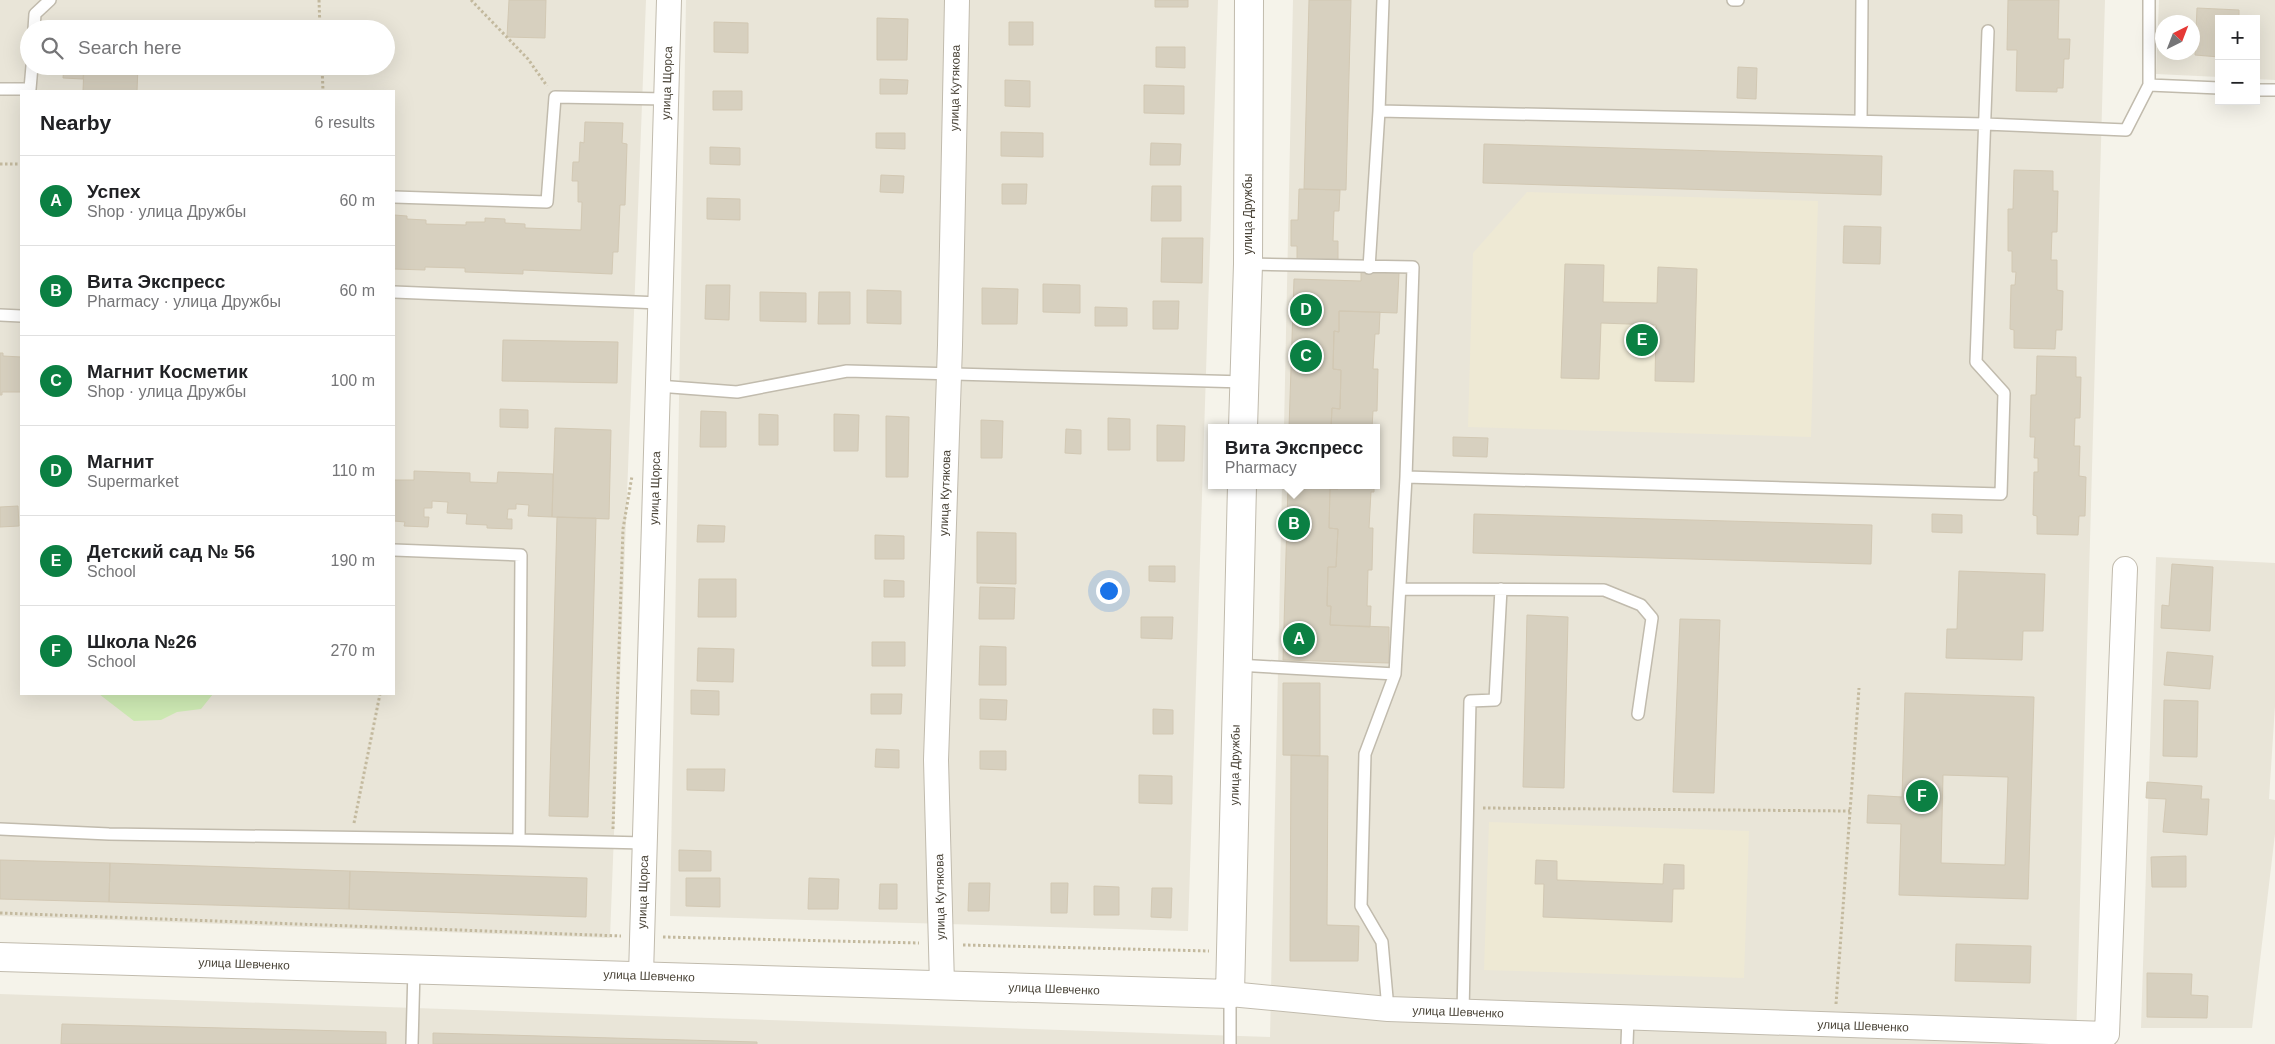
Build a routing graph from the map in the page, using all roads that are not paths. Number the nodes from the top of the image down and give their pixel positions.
1 (50, 0) edge
2 (669, 0) edge
3 (957, 0) edge
4 (1249, 0) edge
5 (1383, 0) edge
6 (1733, 0) edge
7 (1738, 0) edge
8 (1862, 0) edge
9 (2149, 0) edge
10 (35, 20) edge
11 (1988, 31) dead end
12 (31, 75) edge
13 (2149, 86) junction
14 (2215, 88) edge
15 (0, 89) edge
16 (2260, 90) edge
17 (2275, 90) edge
18 (666, 99) junction
19 (1380, 111) junction
20 (1861, 121) junction
21 (1985, 124) junction
22 (395, 197) edge
23 (1248, 264) junction
24 (1369, 268) junction
25 (395, 292) edge
26 (660, 303) junction
27 (0, 315) edge
28 (20, 316) edge
29 (949, 373) junction
30 (1245, 382) junction
31 (658, 386) junction
32 (1243, 424) edge
33 (1406, 477) junction
34 (1242, 489) edge
35 (395, 550) edge
36 (2125, 569) dead end
37 (1400, 589) junction
38 (1501, 589) junction
39 (1237, 666) junction
40 (1395, 674) junction
41 (1638, 714) dead end
42 (0, 829) edge
43 (519, 840) junction
44 (644, 843) junction
45 (0, 957) edge
46 (414, 969) junction
47 (640, 975) junction
48 (942, 985) junction
49 (1230, 994) junction
50 (1388, 1010) junction
51 (1463, 1012) junction
52 (1628, 1018) junction
53 (412, 1044) edge
54 (1230, 1044) edge
55 (1627, 1044) edge

1 - 10 lane
2 - 18 street, улица Щорса
3 - 29 street, улица Кутякова
4 - 23 street, улица Дружбы
5 - 19 lane
6 - 7 lane
8 - 20 lane
9 - 13 lane
11 - 21 lane
12 - 15 lane
13 - 14 lane
13 - 21 lane
16 - 17 lane
18 - 22 lane
18 - 26 street, улица Щорса
19 - 20 lane
19 - 24 lane
20 - 21 lane
21 - 33 lane
23 - 24 lane
23 - 30 street, улица Дружбы
24 - 33 lane
25 - 26 lane
26 - 31 street, улица Щорса
27 - 28 lane
29 - 30 lane
29 - 31 lane
29 - 48 street, улица Кутякова
30 - 32 street, улица Дружбы
31 - 44 street, улица Щорса
33 - 37 lane
34 - 39 street, улица Дружбы
35 - 43 lane
36 - 52 street, улица Шевченко
37 - 38 lane
37 - 40 lane
38 - 41 lane
38 - 51 lane
39 - 40 lane
39 - 49 street, улица Дружбы
40 - 50 lane
42 - 43 lane
43 - 44 lane
44 - 47 street, улица Щорса
45 - 46 street, улица Шевченко
46 - 47 street, улица Шевченко
46 - 53 lane
47 - 48 street, улица Шевченко
48 - 49 street, улица Шевченко
49 - 50 street, улица Шевченко
49 - 54 lane, улица Дружбы
50 - 51 street, улица Шевченко
51 - 52 street, улица Шевченко
52 - 55 lane

